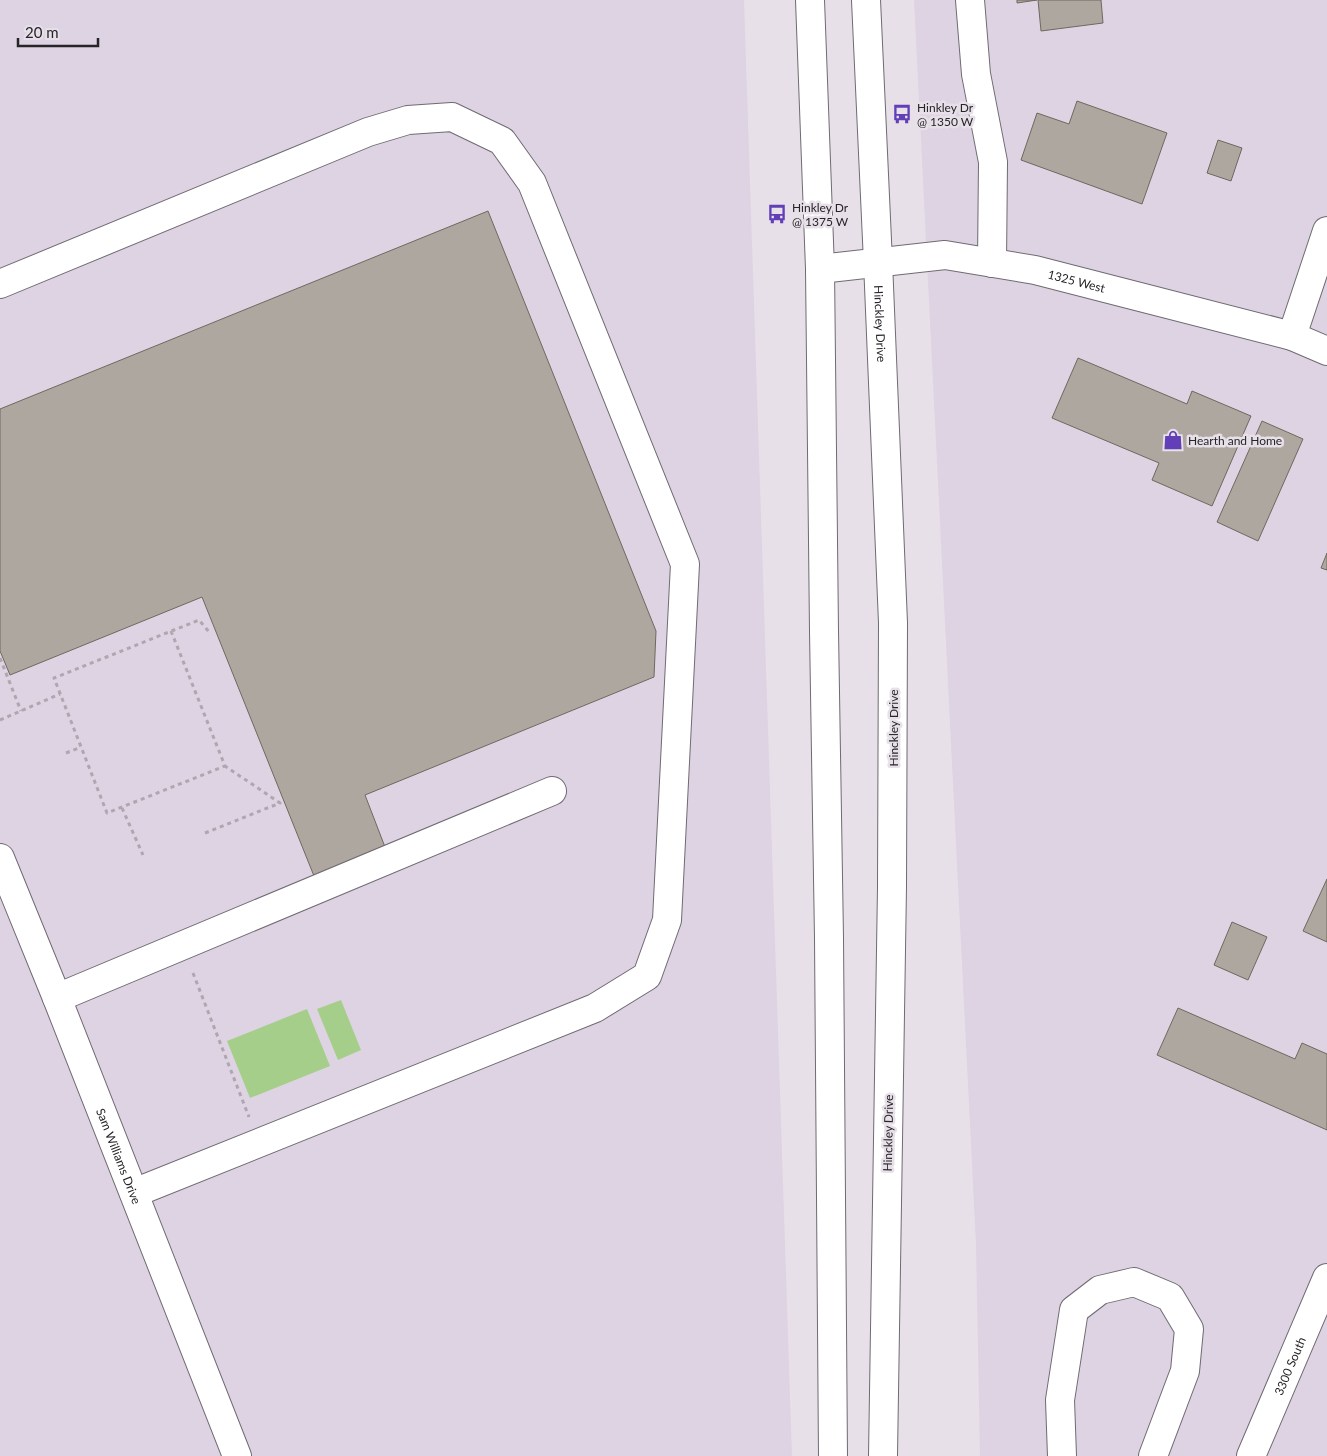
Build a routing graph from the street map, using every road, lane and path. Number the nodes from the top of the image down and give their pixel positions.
1 (810, 0) edge
2 (866, 0) edge
3 (970, 0) edge
4 (1327, 231) edge
5 (878, 262) junction
6 (992, 263) junction
7 (820, 269) junction
8 (0, 284) edge
9 (1292, 336) junction
10 (1327, 351) edge
11 (171, 631) junction
12 (210, 632) dead end
13 (0, 658) edge
14 (60, 694) junction
15 (21, 711) junction
16 (0, 720) edge
17 (81, 747) junction
18 (66, 754) dead end
19 (225, 766) junction
20 (552, 791) dead end
21 (122, 808) junction
22 (205, 833) dead end
23 (143, 855) dead end
24 (0, 858) edge
25 (193, 973) dead end
26 (57, 998) junction
27 (260, 1143) junction
28 (134, 1193) junction
29 (1327, 1278) edge
30 (237, 1456) edge
31 (833, 1456) edge
32 (883, 1456) edge
33 (1062, 1456) edge
34 (1153, 1456) edge
35 (1251, 1456) edge

1 - 7 main road
2 - 5 main road, Hinckley Drive
3 - 6 main road
4 - 9 main road
5 - 6 main road, 1325 West
5 - 7 main road, 1325 West
5 - 32 main road, Hinckley Drive
6 - 9 main road, 1325 West
7 - 31 main road
8 - 27 main road
9 - 10 main road, 1325 West
11 - 12 path
11 - 14 path
11 - 19 path
13 - 15 path
14 - 15 path
14 - 17 path
15 - 16 path
17 - 18 path
17 - 21 path
19 - 21 path
19 - 22 path
20 - 26 main road
21 - 23 path
24 - 26 main road, Sam Williams Drive
25 - 27 path
26 - 28 main road, Sam Williams Drive
27 - 28 main road
28 - 30 main road, Sam Williams Drive
29 - 35 main road, 3300 South
33 - 34 main road

